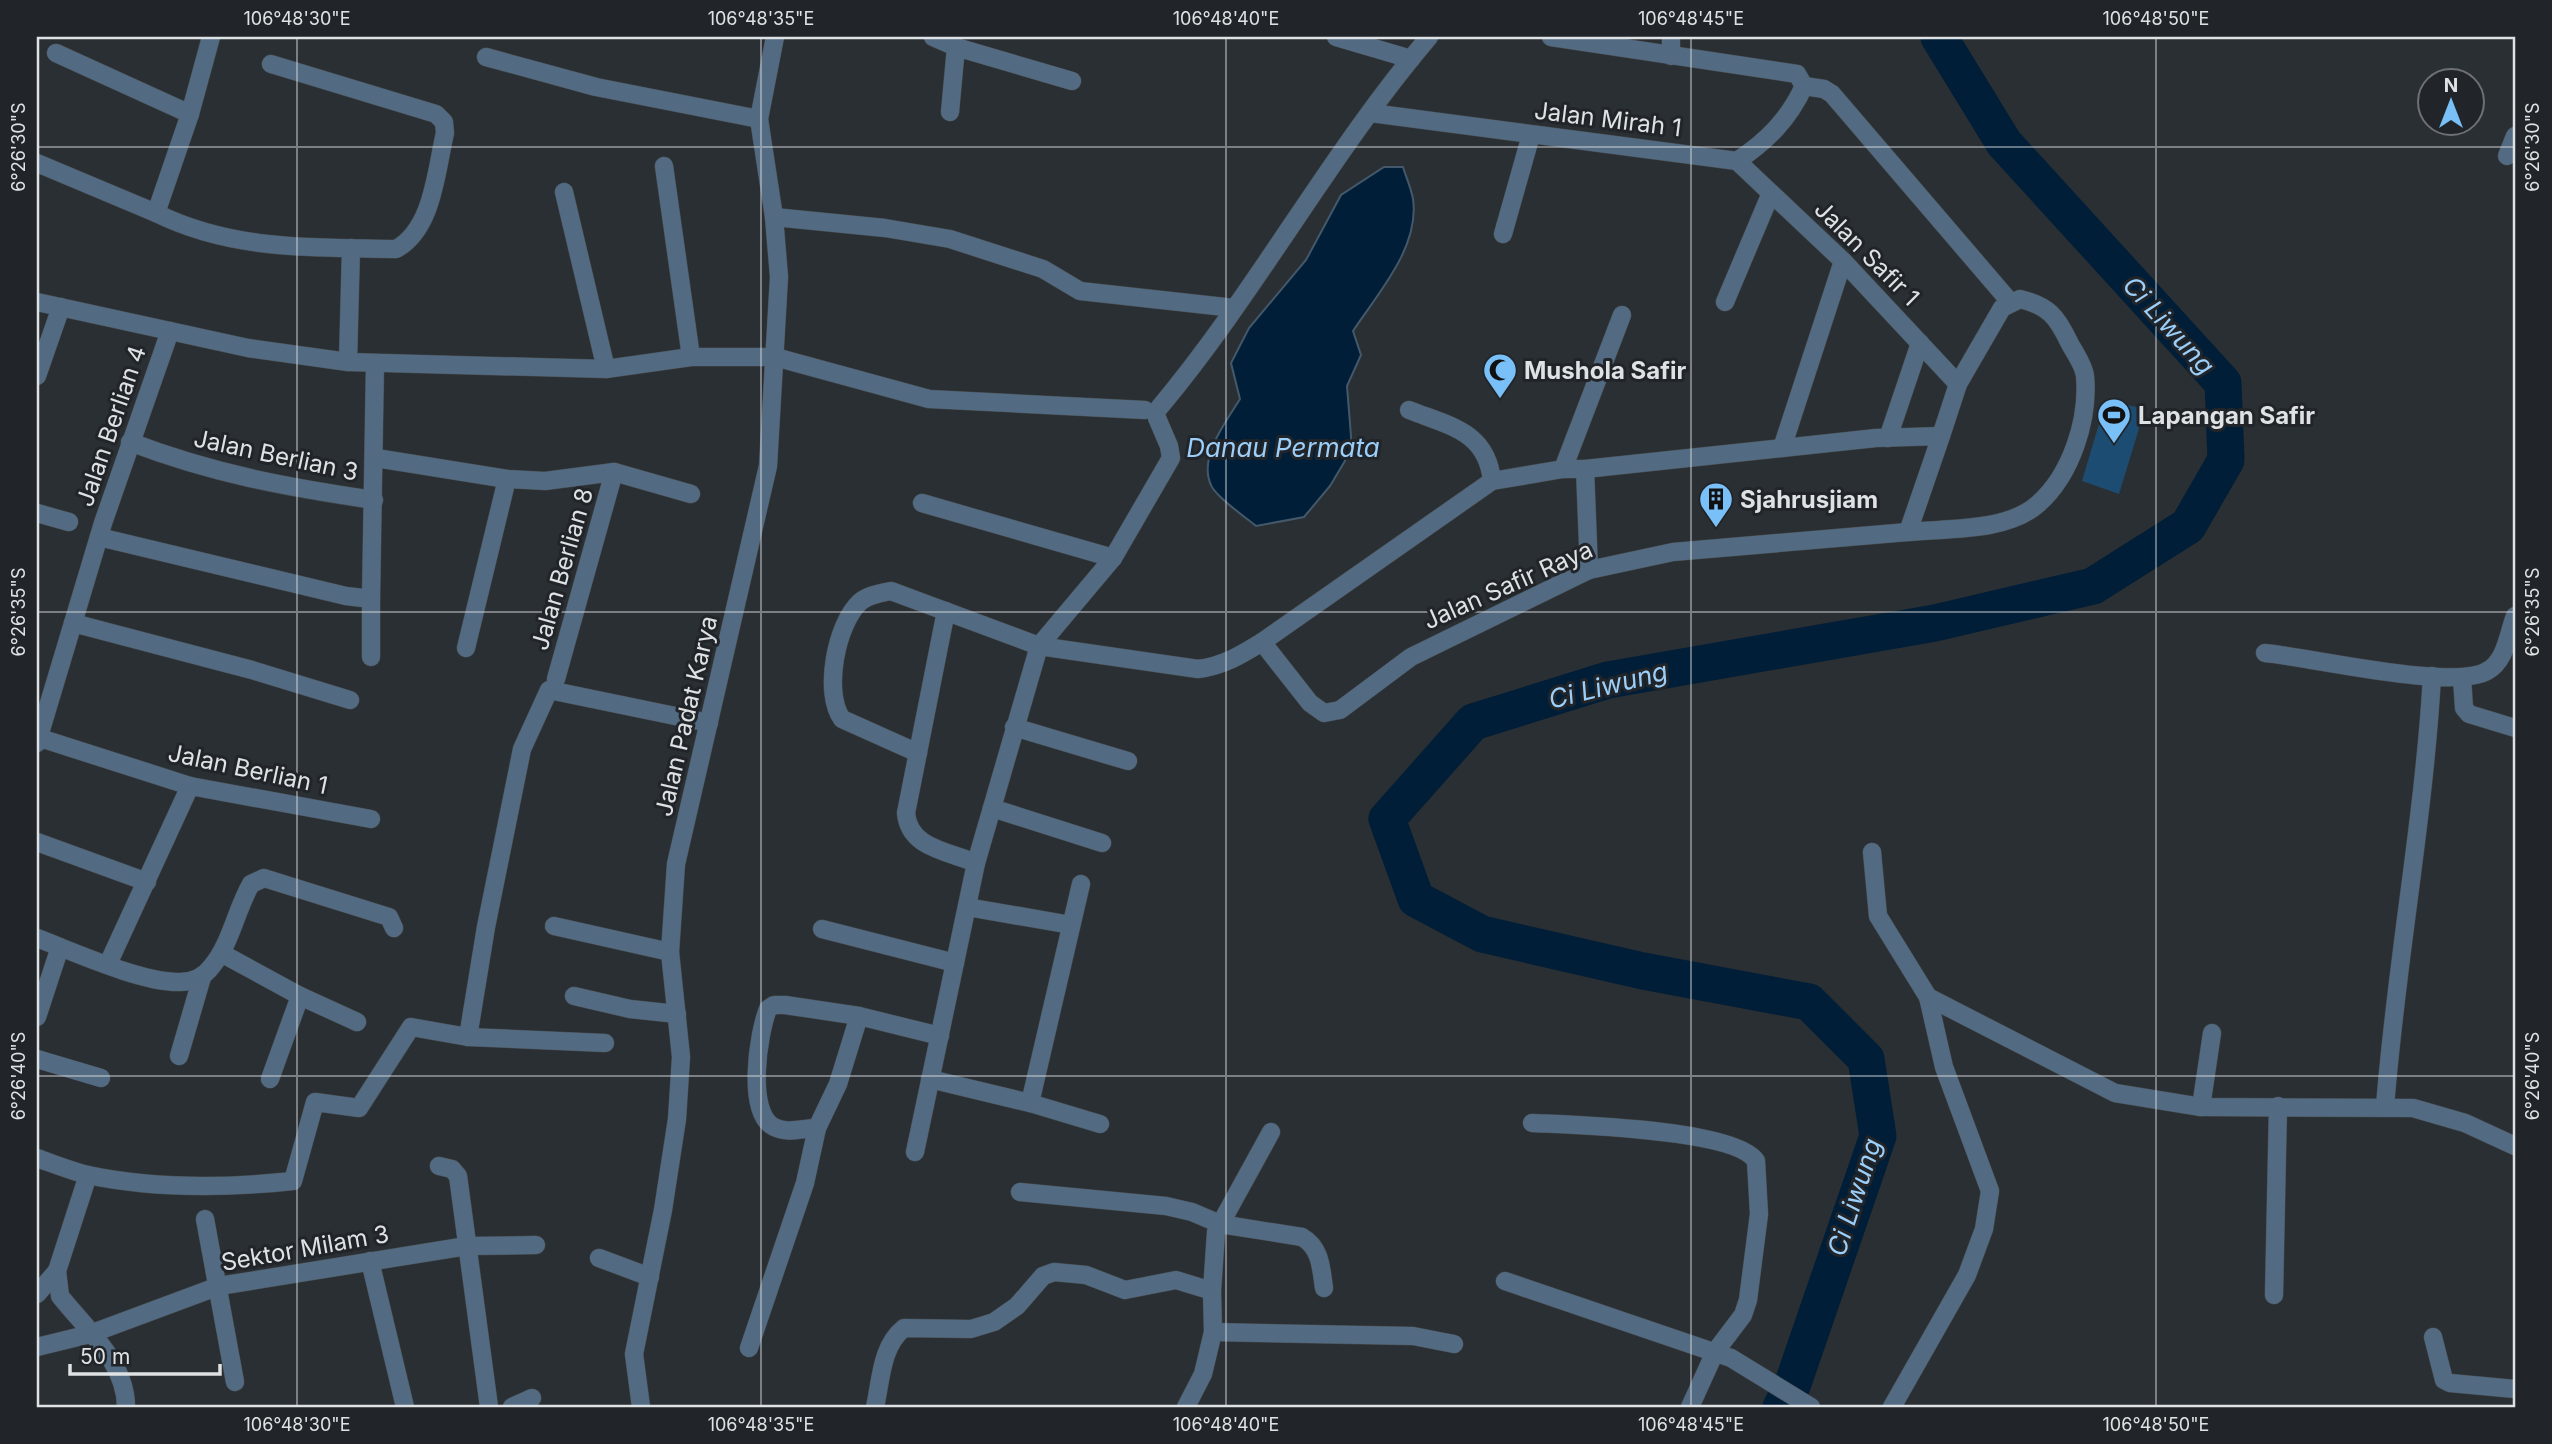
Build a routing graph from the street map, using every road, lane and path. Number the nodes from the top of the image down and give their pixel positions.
1 (211, 37) edge
2 (775, 37) edge
3 (933, 37) edge
4 (1336, 37) edge
5 (1429, 37) edge
6 (1671, 37) edge
7 (1562, 38) edge
8 (956, 47) junction
9 (57, 53) dead end
10 (1671, 56) junction
11 (486, 57) dead end
12 (1410, 59) junction
13 (271, 64) dead end
14 (1072, 81) dead end
15 (1804, 86) junction
16 (950, 112) dead end
17 (1371, 113) junction
18 (190, 114) junction
19 (759, 119) junction
20 (1531, 135) junction
21 (2515, 136) edge
22 (2507, 156) dead end
23 (1737, 161) junction
24 (37, 163) edge
25 (664, 166) dead end
26 (565, 192) dead end
27 (1771, 193) junction
28 (156, 213) junction
29 (774, 216) junction
30 (1503, 234) dead end
31 (351, 248) junction
32 (1843, 261) junction
33 (37, 302) edge
34 (1725, 302) dead end
35 (2011, 303) junction
36 (61, 307) junction
37 (1234, 308) junction
38 (1622, 315) dead end
39 (170, 331) junction
40 (1920, 343) junction
41 (691, 357) junction
42 (775, 357) junction
43 (348, 362) junction
44 (375, 363) junction
45 (606, 369) junction
46 (37, 376) edge
47 (1958, 384) junction
48 (1409, 410) dead end
49 (1153, 412) junction
50 (1941, 436) junction
51 (1888, 438) junction
52 (130, 442) junction
53 (1782, 448) junction
54 (376, 458) junction
55 (1563, 469) junction
56 (1585, 469) junction
57 (614, 472) junction
58 (507, 479) junction
59 (1492, 481) junction
60 (691, 494) dead end
61 (374, 500) junction
62 (922, 503) dead end
63 (37, 513) edge
64 (69, 522) dead end
65 (1908, 532) junction
66 (99, 537) junction
67 (1113, 558) junction
68 (1589, 570) junction
69 (371, 599) junction
70 (946, 611) junction
71 (2515, 616) edge
72 (73, 623) junction
73 (1262, 642) junction
74 (1039, 646) junction
75 (466, 648) dead end
76 (2265, 653) dead end
77 (371, 657) dead end
78 (2432, 676) junction
79 (2462, 678) junction
80 (556, 679) dead end
81 (350, 700) dead end
82 (709, 723) junction
83 (1014, 727) junction
84 (2515, 728) edge
85 (37, 739) edge
86 (918, 752) junction
87 (1128, 761) dead end
88 (190, 786) junction
89 (992, 808) junction
90 (371, 819) dead end
91 (37, 842) edge
92 (1102, 843) dead end
93 (1872, 852) dead end
94 (976, 863) junction
95 (147, 882) junction
96 (1081, 884) dead end
97 (967, 908) junction
98 (1070, 925) junction
99 (554, 926) dead end
100 (394, 928) dead end
101 (822, 929) dead end
102 (37, 938) edge
103 (60, 947) junction
104 (670, 952) junction
105 (221, 953) junction
106 (955, 963) junction
107 (108, 964) junction
108 (202, 977) junction
109 (300, 996) junction
110 (574, 996) dead end
111 (1928, 997) junction
112 (677, 1014) junction
113 (859, 1016) junction
114 (37, 1017) edge
115 (357, 1022) dead end
116 (2213, 1033) dead end
117 (940, 1036) junction
118 (468, 1037) junction
119 (605, 1043) dead end
120 (179, 1056) dead end
121 (37, 1059) edge
122 (101, 1078) dead end
123 (270, 1079) dead end
124 (930, 1079) junction
125 (1030, 1102) junction
126 (2278, 1105) junction
127 (2202, 1107) junction
128 (2385, 1107) junction
129 (1532, 1123) dead end
130 (1100, 1124) dead end
131 (817, 1128) junction
132 (1271, 1132) dead end
133 (2515, 1146) edge
134 (915, 1152) dead end
135 (37, 1158) edge
136 (439, 1166) dead end
137 (88, 1175) junction
138 (1020, 1192) dead end
139 (205, 1219) dead end
140 (1220, 1224) junction
141 (536, 1245) dead end
142 (467, 1246) junction
143 (599, 1258) dead end
144 (370, 1261) junction
145 (57, 1270) junction
146 (650, 1277) junction
147 (1505, 1281) dead end
148 (219, 1286) junction
149 (1324, 1288) dead end
150 (1212, 1291) junction
151 (37, 1294) edge
152 (2274, 1295) dead end
153 (1213, 1332) junction
154 (90, 1334) junction
155 (2433, 1337) dead end
156 (1454, 1344) dead end
157 (37, 1347) edge
158 (749, 1348) dead end
159 (1715, 1352) junction
160 (236, 1382) dead end
161 (2515, 1389) edge
162 (532, 1398) dead end
163 (1805, 1404) edge
164 (125, 1407) edge
165 (405, 1407) edge
166 (489, 1407) edge
167 (512, 1407) edge
168 (641, 1407) edge
169 (875, 1407) edge
170 (1186, 1407) edge
171 (1690, 1407) edge
172 (1892, 1407) edge

1 - 18 street
2 - 19 street, Jalan Padat Karya
3 - 8 street
4 - 12 street
5 - 12 street
6 - 10 street
7 - 10 street
8 - 14 street
8 - 16 street
9 - 18 street
10 - 15 street
11 - 19 street
12 - 17 street
13 - 31 street
15 - 23 street
15 - 35 street
17 - 20 street, Jalan Mirah 1
17 - 37 street
18 - 28 street
19 - 29 street, Jalan Padat Karya
20 - 23 street, Jalan Mirah 1
20 - 30 street
21 - 22 street
23 - 27 street, Jalan Safir 1
24 - 28 street
25 - 41 street
26 - 45 street
27 - 32 street, Jalan Safir 1
27 - 34 street
28 - 31 street
29 - 37 street
29 - 42 street, Jalan Padat Karya
31 - 43 street
32 - 40 street, Jalan Safir 1
32 - 53 street
33 - 36 street
35 - 47 street
35 - 65 street, Jalan Safir Raya
36 - 39 street
36 - 46 street
37 - 49 street
38 - 55 street
39 - 43 street
39 - 52 street, Jalan Berlian 4
40 - 47 street, Jalan Safir 1
40 - 51 street
41 - 42 street
41 - 45 street
42 - 49 street
42 - 82 street, Jalan Padat Karya
43 - 44 street
44 - 45 street
44 - 54 street
47 - 50 street
48 - 59 street
49 - 67 street
50 - 51 street
50 - 65 street
51 - 53 street
52 - 61 street, Jalan Berlian 3
52 - 66 street, Jalan Berlian 4
53 - 56 street
54 - 58 street
54 - 61 street
55 - 56 street
55 - 59 street
56 - 68 street
57 - 58 street
57 - 60 street
57 - 80 street, Jalan Berlian 8
58 - 75 street
59 - 73 street
61 - 69 street
62 - 67 street
63 - 64 street
65 - 68 street, Jalan Safir Raya
66 - 69 street
66 - 72 street, Jalan Berlian 4
67 - 74 street
68 - 73 street, Jalan Safir Raya
69 - 77 street
70 - 74 street
70 - 86 street
70 - 86 street
71 - 79 street
72 - 81 street
72 - 85 street, Jalan Berlian 4
73 - 74 street
74 - 83 street
76 - 78 street
78 - 79 street
78 - 128 street
79 - 84 street
82 - 104 street, Jalan Padat Karya
82 - 118 street
83 - 87 street
83 - 89 street
85 - 88 street, Jalan Berlian 1
86 - 94 street
88 - 90 street, Jalan Berlian 1
88 - 95 street
89 - 92 street
89 - 94 street
91 - 95 street
93 - 111 street
94 - 97 street
95 - 107 street
96 - 98 street
97 - 98 street
97 - 106 street
98 - 125 street
99 - 104 street
100 - 105 street
101 - 106 street
102 - 103 street
103 - 107 street
103 - 114 street
104 - 112 street, Jalan Padat Karya
105 - 108 street
105 - 109 street
106 - 117 street
107 - 108 street
108 - 120 street
109 - 115 street
109 - 123 street
110 - 112 street
111 - 127 street
111 - 172 street
112 - 146 street, Jalan Padat Karya
113 - 117 street
113 - 131 street
113 - 131 street
116 - 127 street
117 - 124 street
118 - 119 street
118 - 137 street
121 - 122 street
124 - 125 street
124 - 134 street
125 - 130 street
126 - 127 street
126 - 128 street
126 - 152 street
128 - 133 street
129 - 159 street
131 - 158 street
132 - 140 street
135 - 137 street
136 - 142 street
137 - 145 street
138 - 140 street
139 - 148 street
140 - 149 street
140 - 150 street
141 - 142 street, Sektor Milam 3
142 - 144 street, Sektor Milam 3
142 - 166 street
143 - 146 street
144 - 148 street, Sektor Milam 3
144 - 165 street
145 - 151 street
145 - 154 street
146 - 168 street, Jalan Padat Karya
147 - 159 street
148 - 154 street, Sektor Milam 3
148 - 160 street
150 - 153 street
150 - 169 street
153 - 156 street
153 - 170 street
154 - 157 street, Sektor Milam 3
154 - 164 street
155 - 161 street
159 - 163 street
159 - 171 street
162 - 167 street

